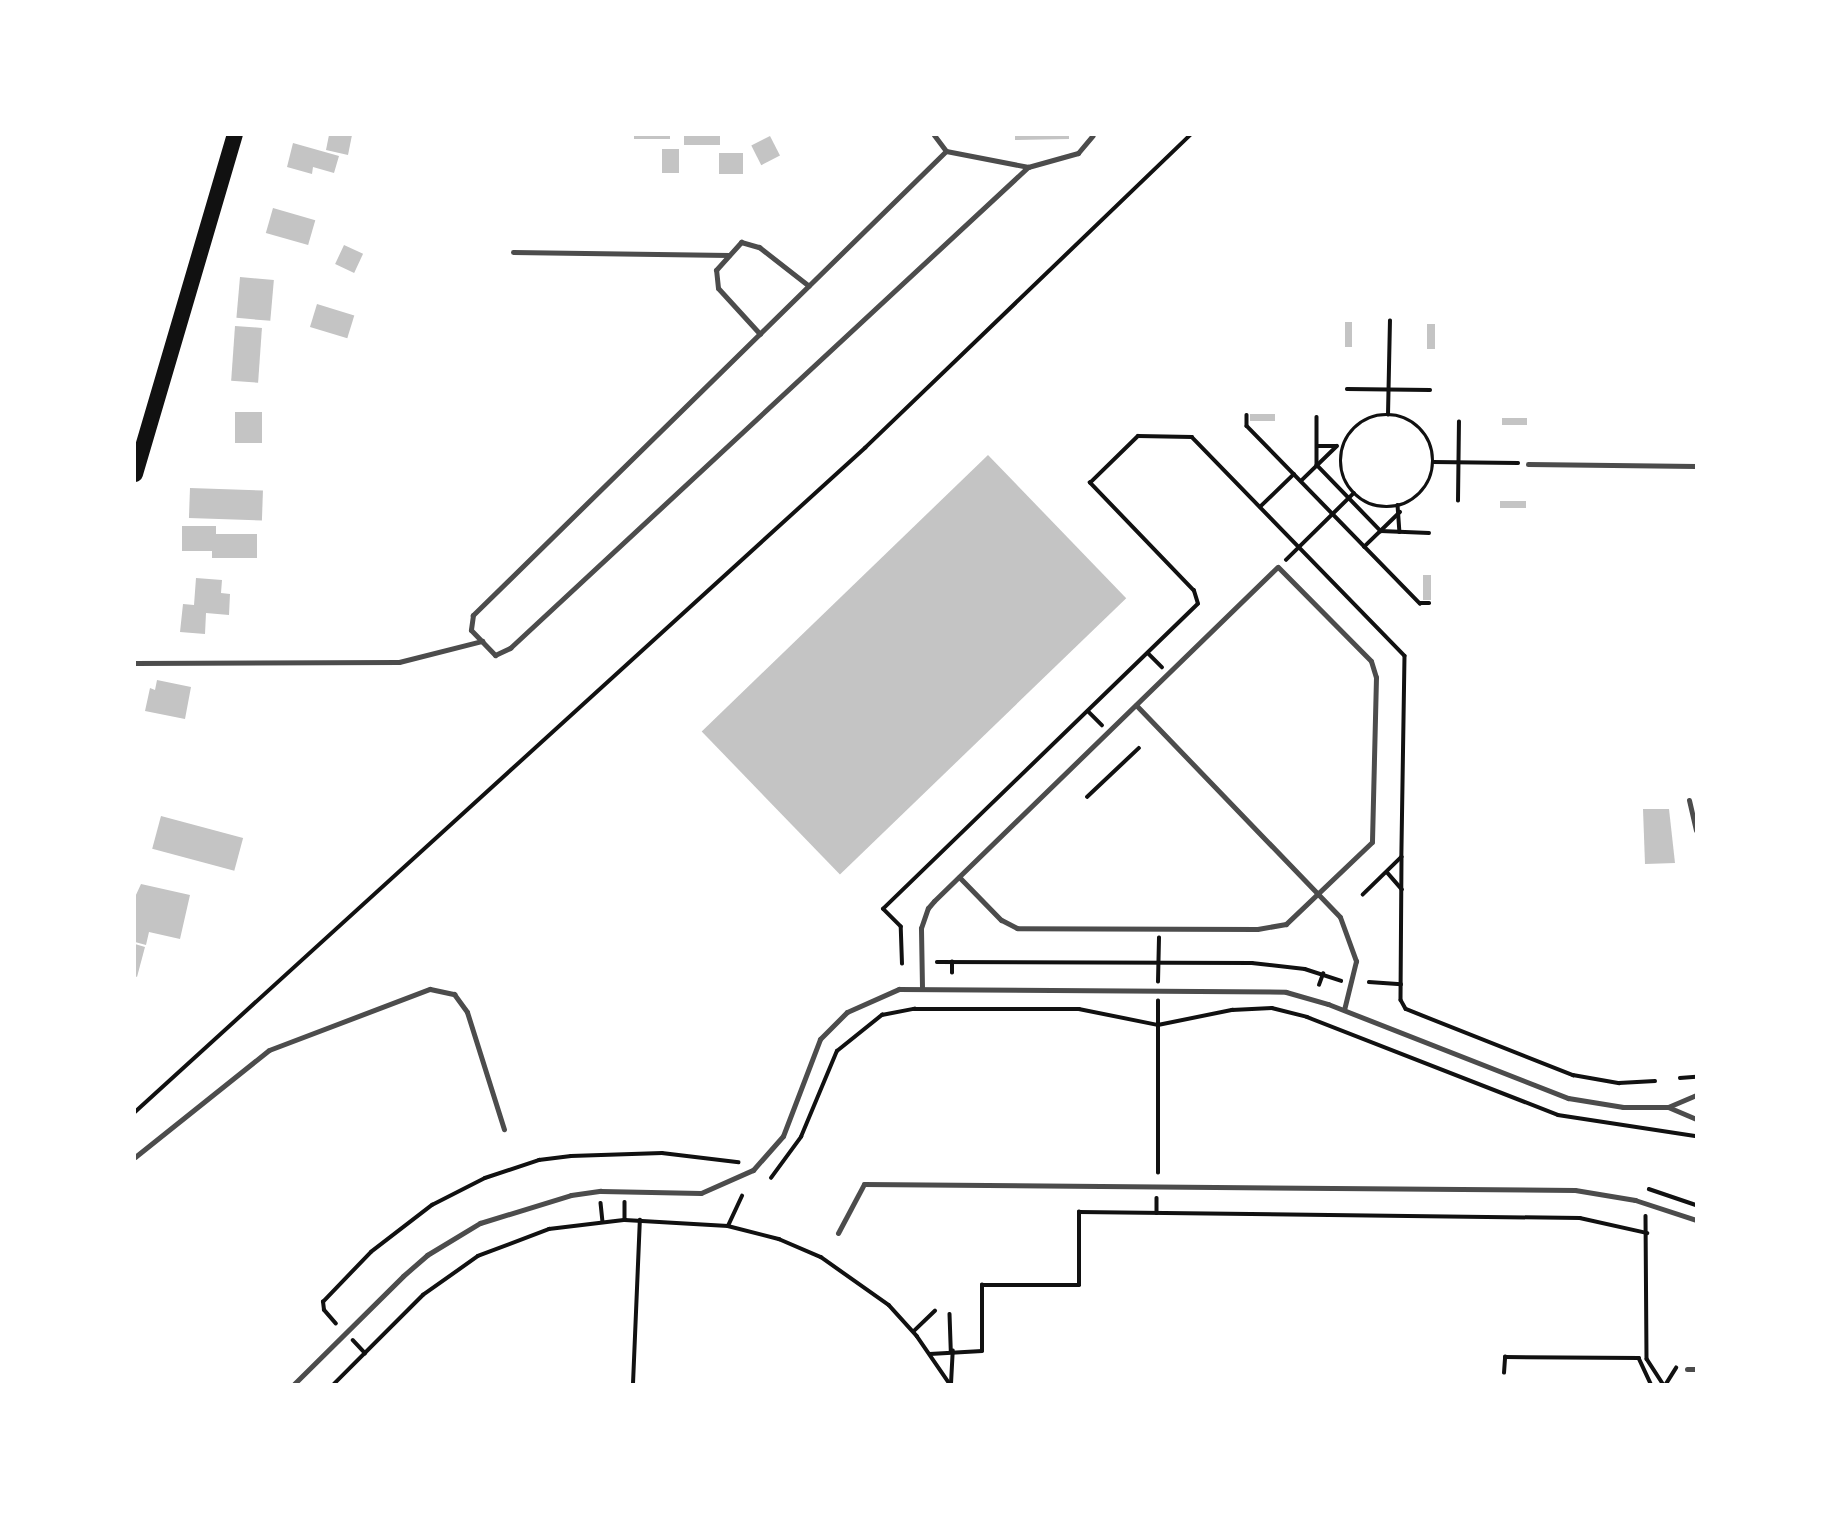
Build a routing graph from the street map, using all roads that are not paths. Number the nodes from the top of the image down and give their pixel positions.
1 (234, 135) edge
2 (934, 135) edge
3 (1093, 135) edge
4 (946, 151) junction
5 (1028, 167) junction
6 (513, 252) dead end
7 (729, 255) junction
8 (809, 286) junction
9 (760, 334) junction
10 (1528, 464) road end
11 (1696, 466) edge
12 (135, 474) edge
13 (482, 641) junction
14 (135, 663) edge
15 (1136, 705) junction
16 (1689, 800) dead end
17 (1696, 830) edge
18 (959, 877) junction
19 (1321, 895) junction
20 (922, 987) junction
21 (1344, 1010) junction
22 (1696, 1095) edge
23 (1668, 1107) junction
24 (1696, 1119) edge
25 (504, 1129) dead end
26 (135, 1157) edge
27 (1696, 1220) edge
28 (838, 1233) dead end
29 (1687, 1369) dead end
30 (1696, 1369) edge
31 (295, 1384) edge

1 - 12 main road
2 - 4 lane
3 - 5 lane
4 - 5 lane
4 - 8 lane
5 - 13 lane
6 - 7 lane
7 - 8 lane
7 - 9 lane
8 - 9 lane
9 - 13 lane
10 - 11 lane
13 - 14 lane
15 - 18 lane
15 - 19 lane
15 - 19 lane
16 - 17 lane
18 - 19 lane
18 - 20 lane
19 - 21 lane
20 - 21 lane
20 - 31 lane
21 - 23 lane
22 - 23 lane
23 - 24 lane
25 - 26 lane
27 - 28 lane
29 - 30 lane

